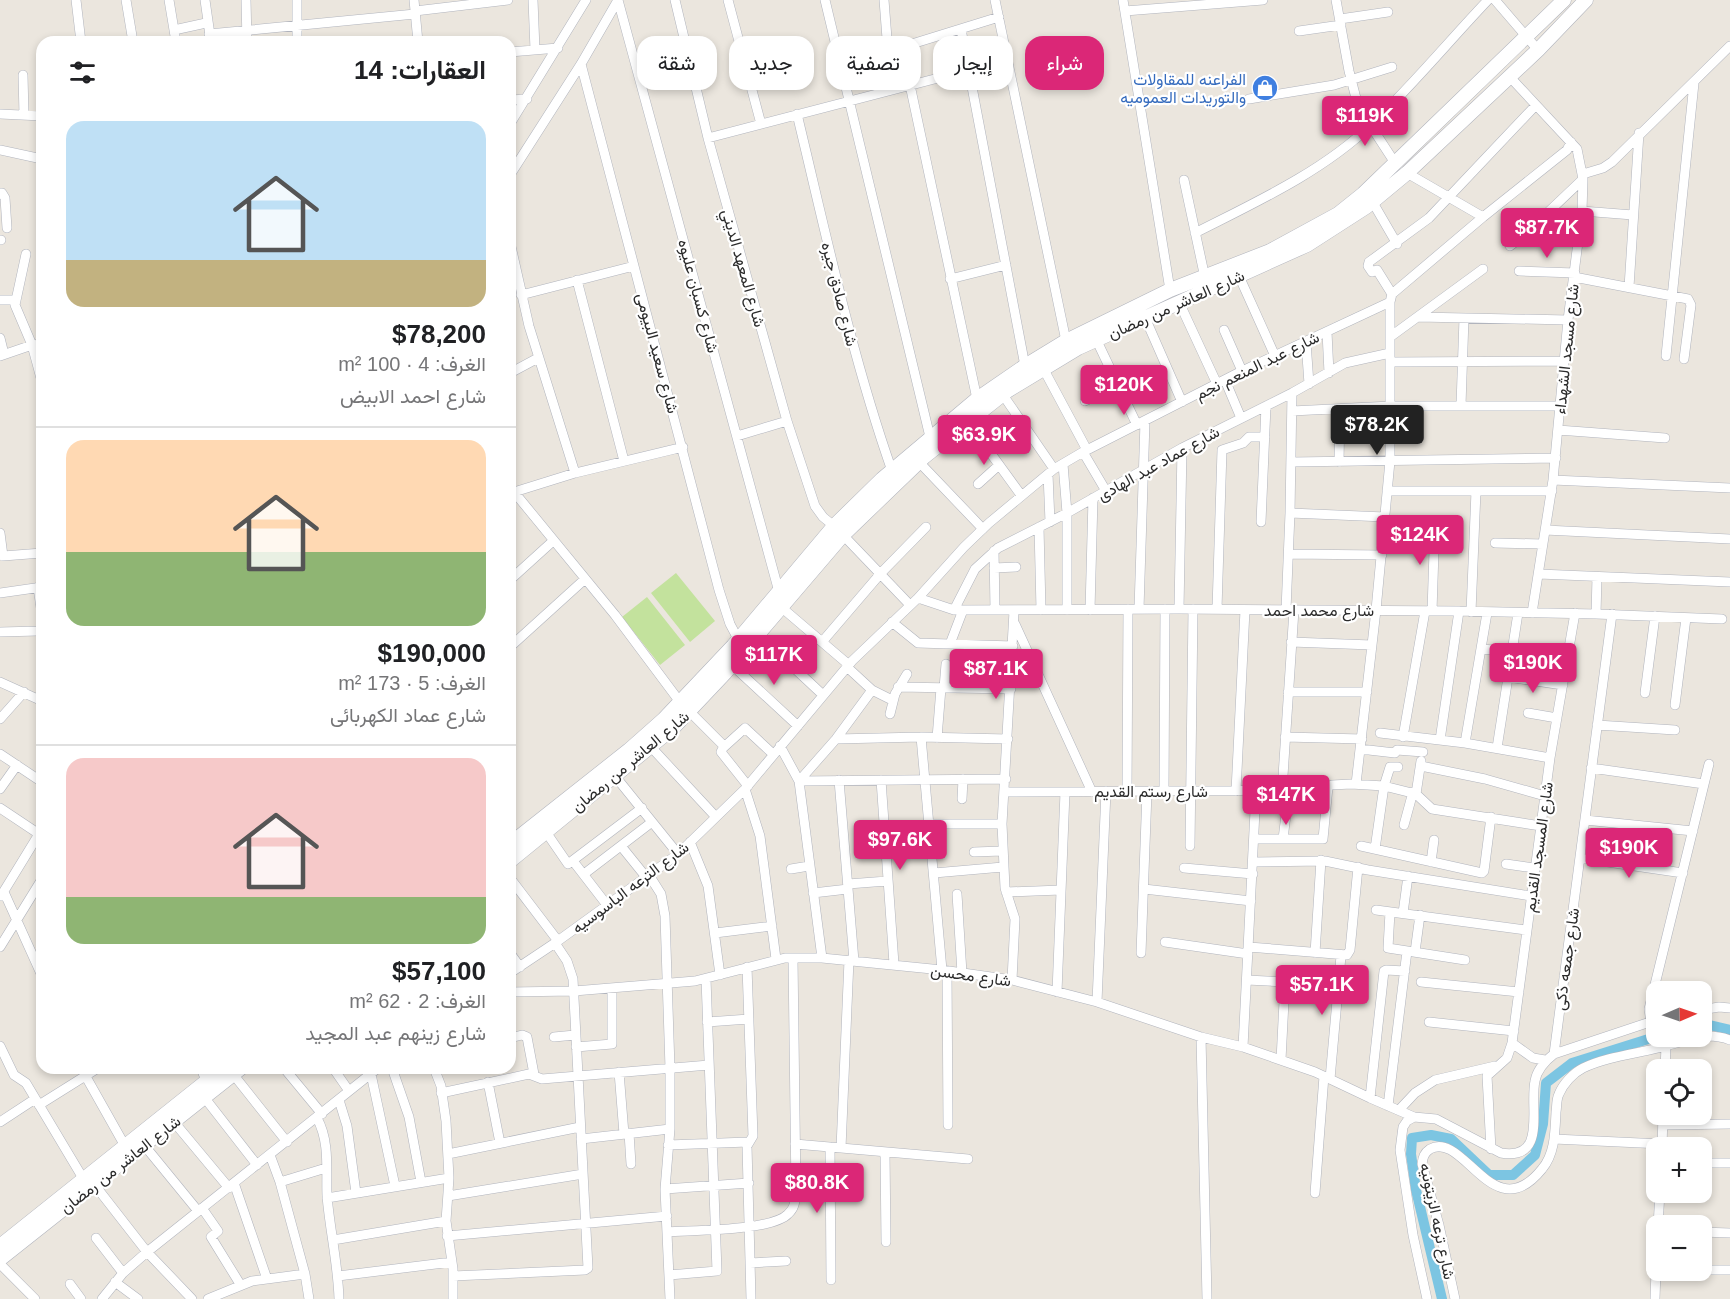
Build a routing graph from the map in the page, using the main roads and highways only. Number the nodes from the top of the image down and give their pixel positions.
1 (1586, 0) edge
2 (1559, 2) edge
3 (1142, 312) junction
4 (838, 530) junction
5 (685, 707) junction
6 (520, 842) edge
7 (229, 1074) edge
8 (203, 1075) edge
9 (89, 1182) junction
10 (3, 1239) edge
11 (0, 1259) edge

1 - 3 main road, شارع العاشر من رمضان
2 - 3 main road, شارع العاشر من رمضان
3 - 4 main road, شارع العاشر من رمضان
3 - 4 main road, شارع العاشر من رمضان
4 - 5 main road, شارع العاشر من رمضان
4 - 5 main road, شارع العاشر من رمضان
5 - 6 main road, شارع العاشر من رمضان
5 - 6 main road, شارع العاشر من رمضان
7 - 9 main road, شارع العاشر من رمضان
8 - 9 main road, شارع العاشر من رمضان
9 - 10 main road, شارع العاشر من رمضان
9 - 11 main road, شارع العاشر من رمضان

